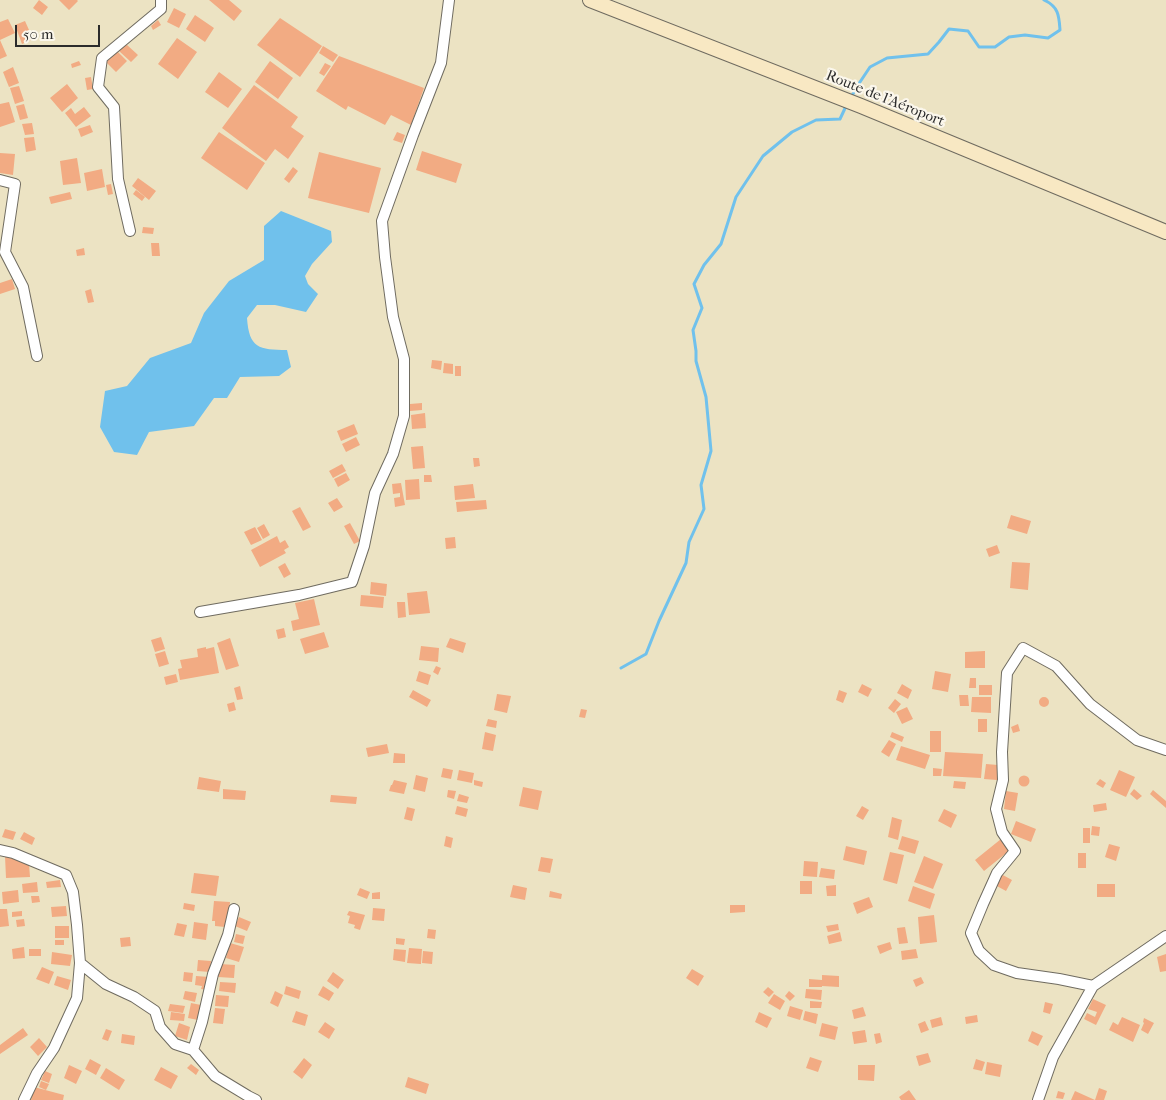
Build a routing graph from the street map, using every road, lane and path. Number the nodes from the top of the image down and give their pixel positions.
1 (161, 0) edge
2 (449, 0) edge
3 (590, 0) edge
4 (0, 180) edge
5 (130, 231) dead end
6 (1166, 232) edge
7 (37, 356) dead end
8 (200, 612) dead end
9 (1166, 750) edge
10 (0, 850) edge
11 (234, 909) dead end
12 (1166, 936) edge
13 (80, 963) junction
14 (1093, 986) junction
15 (193, 1050) junction
16 (1041, 1098) edge
17 (24, 1100) edge
18 (256, 1100) edge

1 - 5 street
2 - 8 street
3 - 6 main road, Route de l'Aéroport
4 - 7 street
9 - 14 street
10 - 13 street
11 - 15 street
12 - 14 street
13 - 15 street
13 - 17 street
14 - 16 street
15 - 18 street

